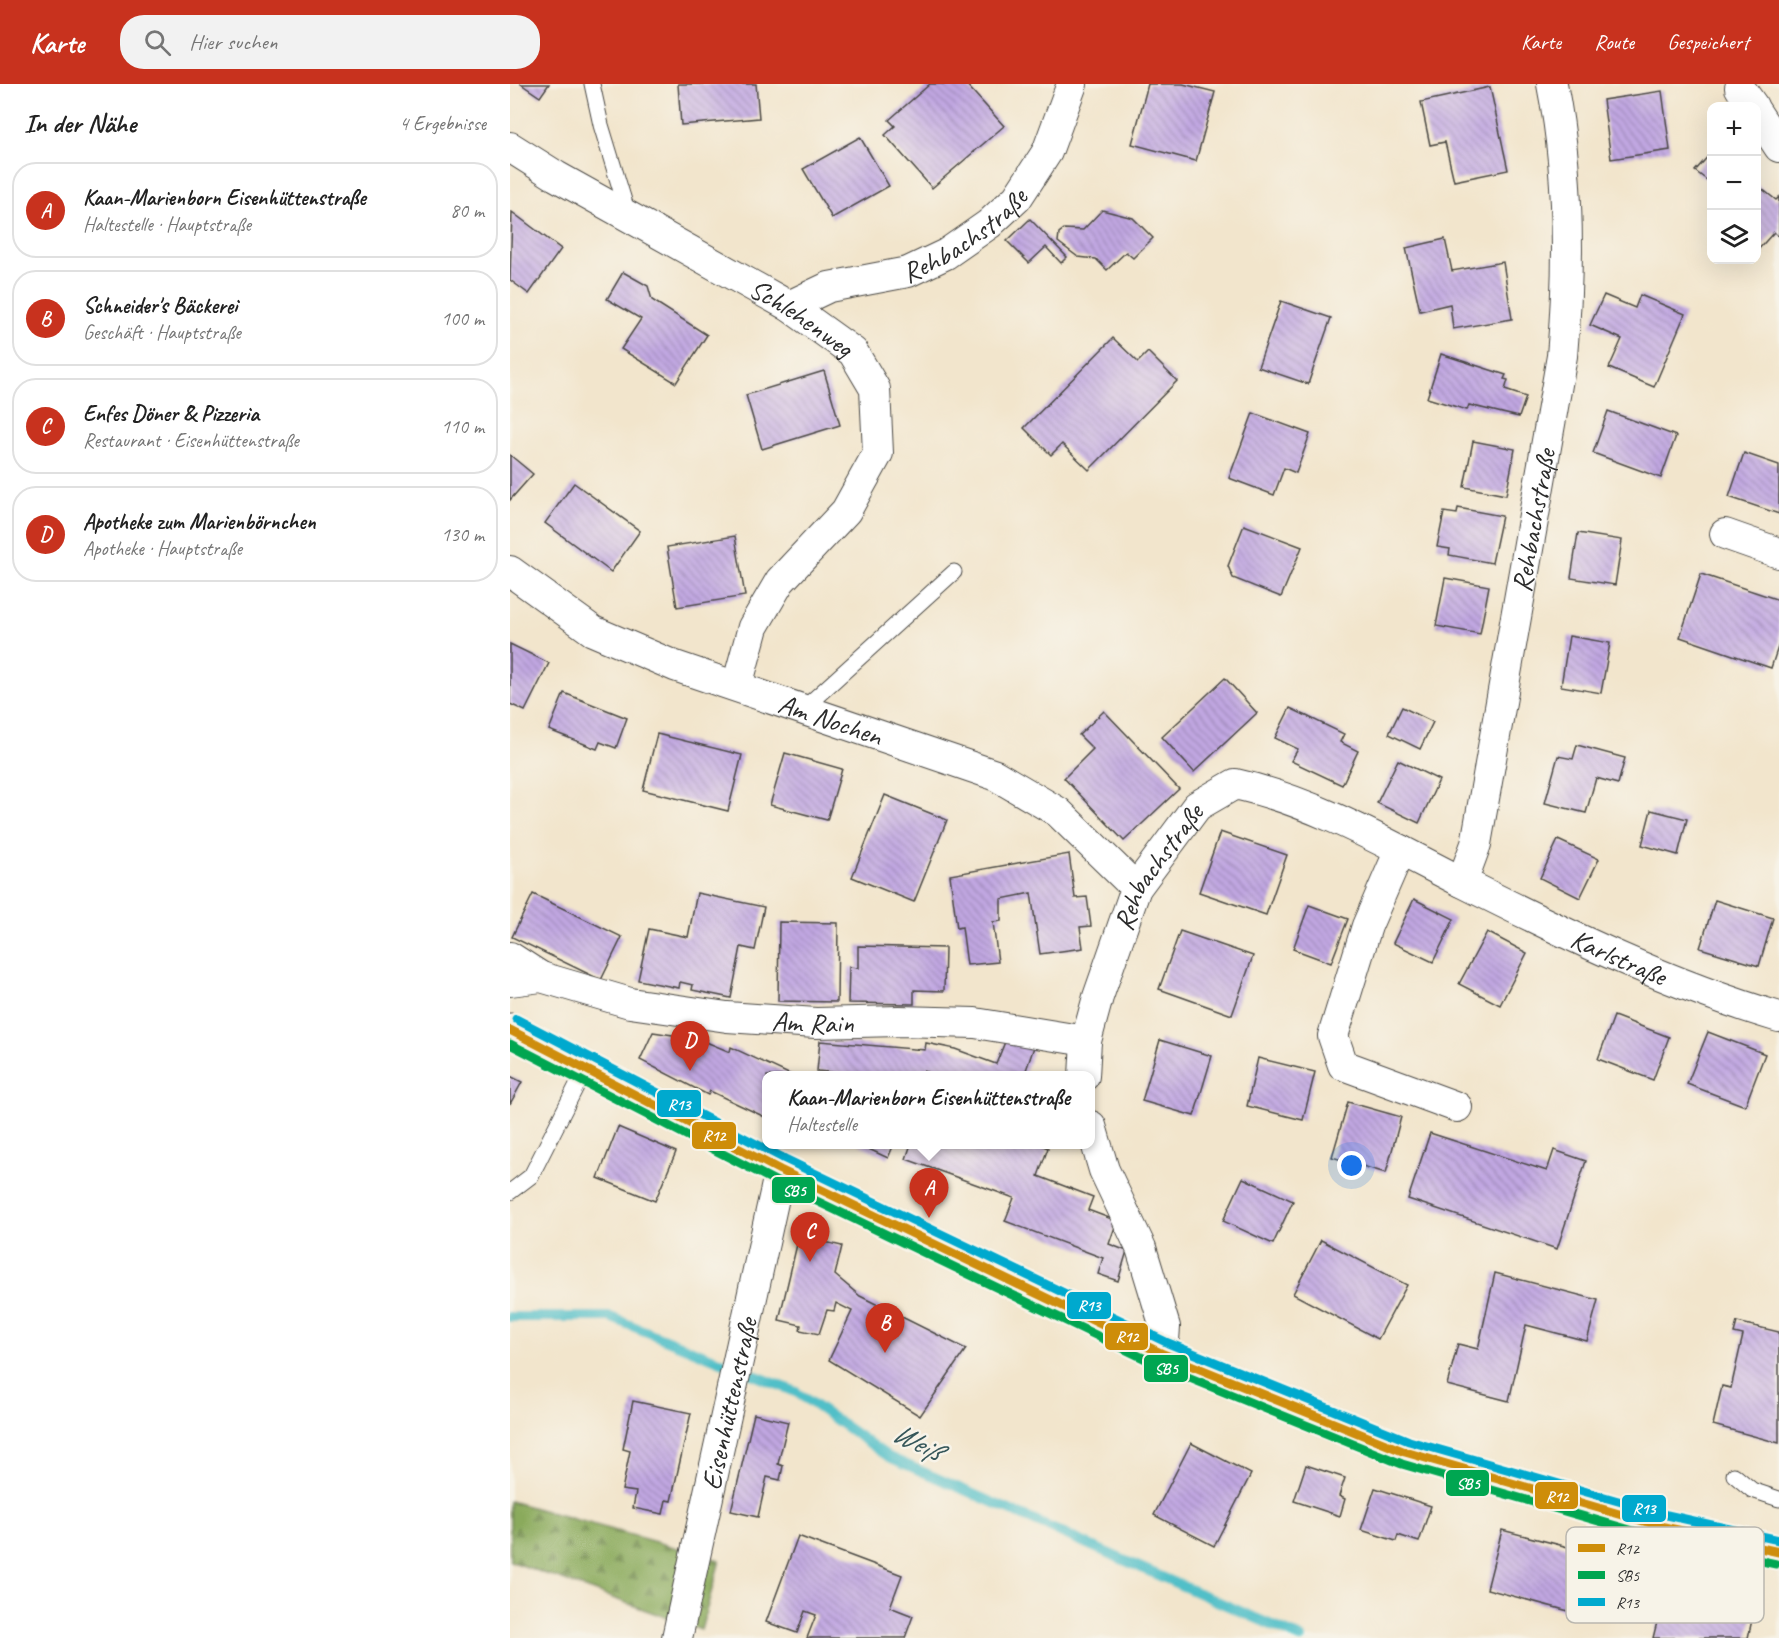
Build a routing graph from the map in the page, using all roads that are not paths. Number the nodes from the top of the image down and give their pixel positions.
1 (592, 84) edge
2 (1072, 84) edge
3 (1552, 84) edge
4 (1761, 119) edge
5 (510, 147) edge
6 (1779, 147) edge
7 (628, 217) junction
8 (789, 306) junction
9 (1725, 534) dead end
10 (1779, 553) edge
11 (510, 571) edge
12 (954, 572) dead end
13 (737, 686) junction
14 (803, 709) junction
15 (1400, 850) junction
16 (1462, 882) junction
17 (1136, 888) junction
18 (510, 957) edge
19 (541, 977) junction
20 (510, 981) edge
21 (1779, 1017) edge
22 (510, 1030) edge
23 (1086, 1041) junction
24 (585, 1069) junction
25 (1084, 1071) edge
26 (1457, 1107) dead end
27 (1095, 1140) edge
28 (780, 1170) junction
29 (510, 1192) edge
30 (1163, 1354) junction
31 (1734, 1475) dead end
32 (1779, 1499) edge
33 (1664, 1527) edge
34 (1764, 1549) edge
35 (1779, 1552) edge
36 (677, 1638) edge

1 - 7 lane
2 - 8 street, Rehbachstraße
3 - 16 street, Rehbachstraße
4 - 6 street
5 - 7 street, Schlehenweg
7 - 8 street, Schlehenweg
8 - 13 street, Schlehenweg
9 - 10 street
11 - 13 street, Am Nochen
12 - 14 lane
13 - 14 street, Am Nochen
14 - 17 street, Am Nochen
15 - 16 street, Rehbachstraße
15 - 17 street, Rehbachstraße
15 - 26 street
16 - 21 street, Karlstraße
17 - 23 street, Rehbachstraße
18 - 19 street, Am Rain
19 - 20 street, Am Rain
19 - 23 street, Am Rain
22 - 24 main road
23 - 25 street, Rehbachstraße
24 - 28 main road
24 - 29 lane
27 - 30 street
28 - 30 main road
28 - 36 street, Eisenhüttenstraße
30 - 33 main road
31 - 32 lane
34 - 35 main road

